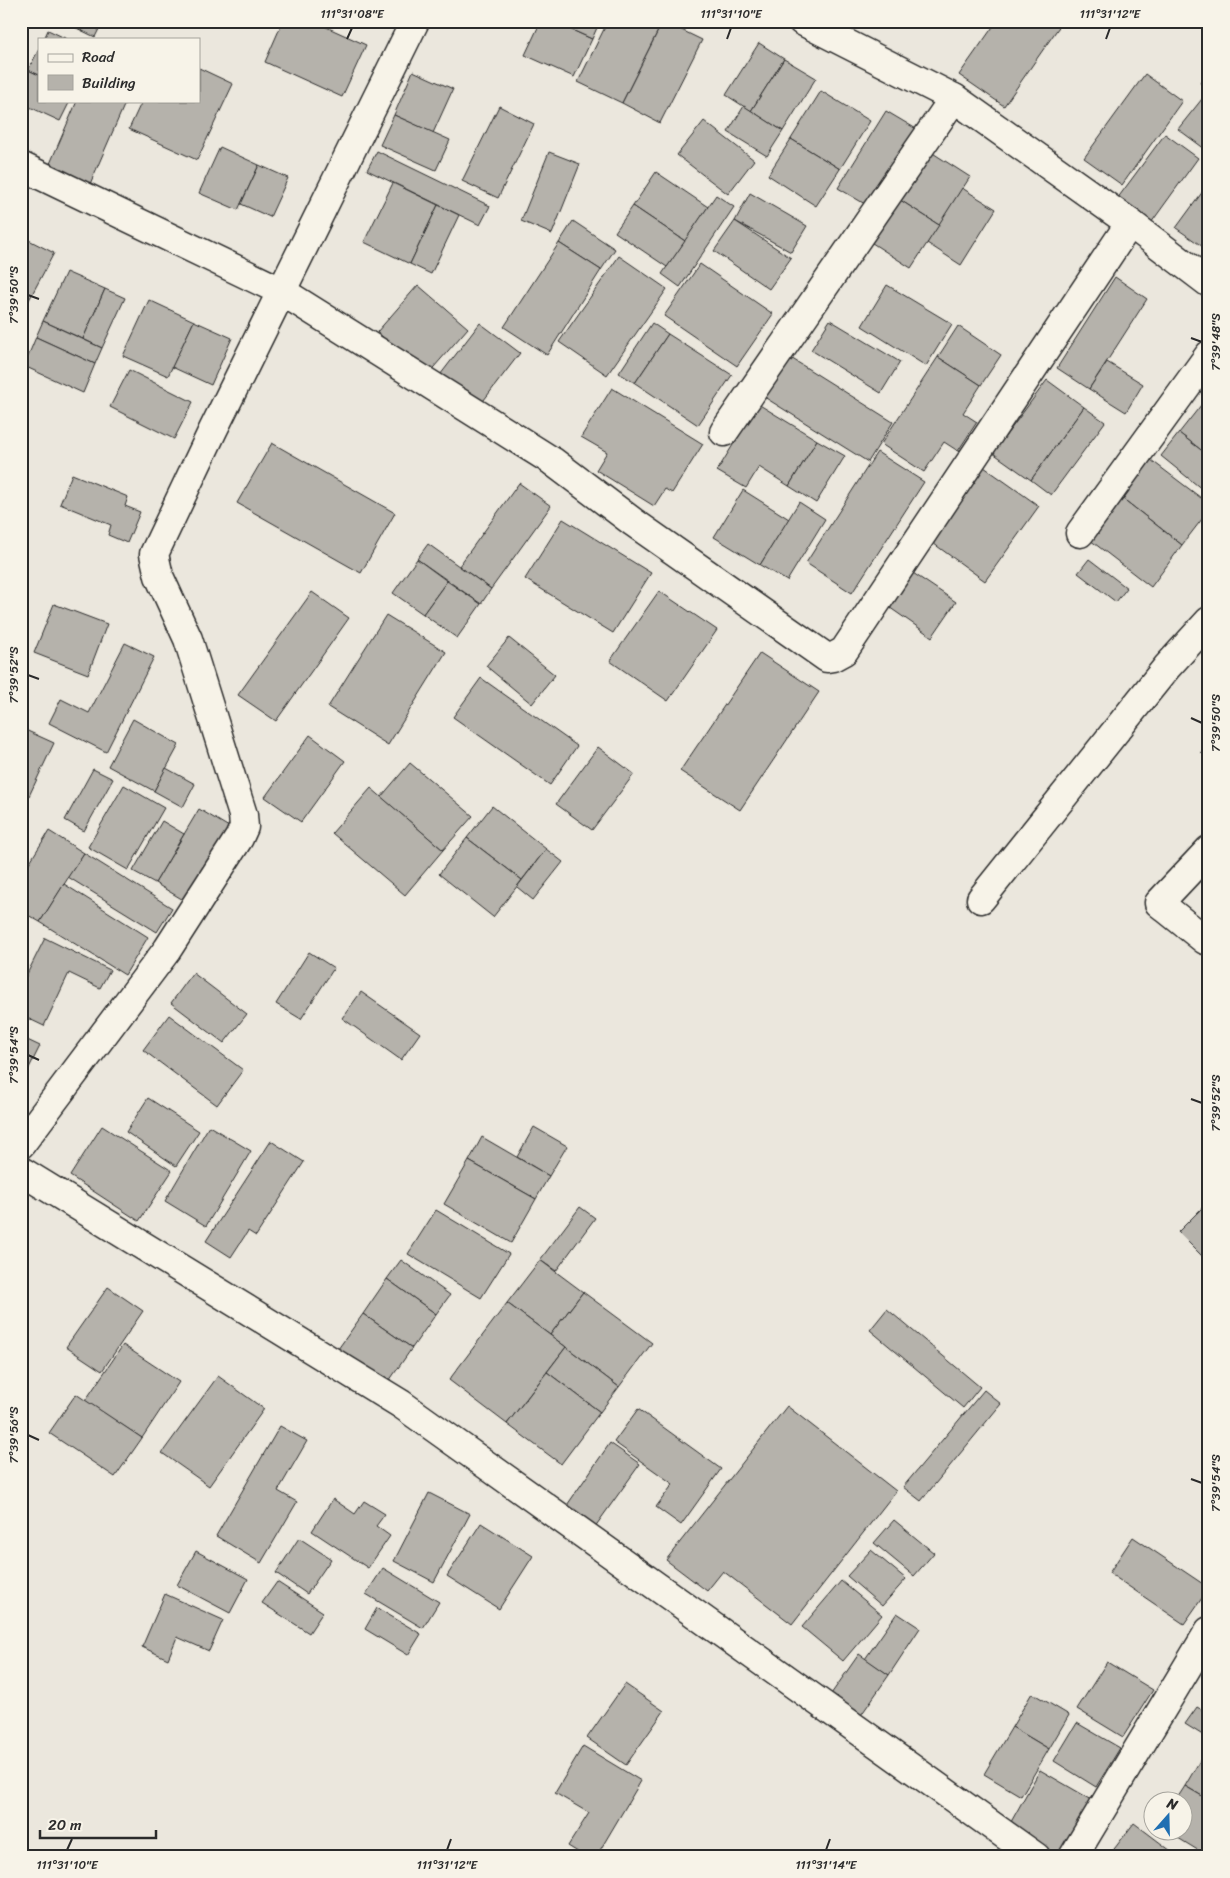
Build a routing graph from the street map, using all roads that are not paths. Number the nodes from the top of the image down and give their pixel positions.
1 (415, 21) edge
2 (802, 21) edge
3 (954, 98) junction
4 (21, 166) edge
5 (1130, 223) junction
6 (1209, 282) edge
7 (283, 292) junction
8 (1209, 355) edge
9 (724, 432) dead end
10 (1080, 533) dead end
11 (1209, 621) edge
12 (1209, 850) edge
13 (981, 899) dead end
14 (1205, 940) dead end
15 (21, 1144) edge
16 (21, 1171) edge
17 (1209, 1631) edge
18 (1036, 1857) edge
19 (1073, 1857) edge

1 - 7 street
2 - 3 street
3 - 5 street
3 - 9 street
4 - 7 street
5 - 6 street
5 - 7 street
7 - 15 street
8 - 10 street
11 - 13 street
12 - 14 street
16 - 18 street
17 - 19 street

